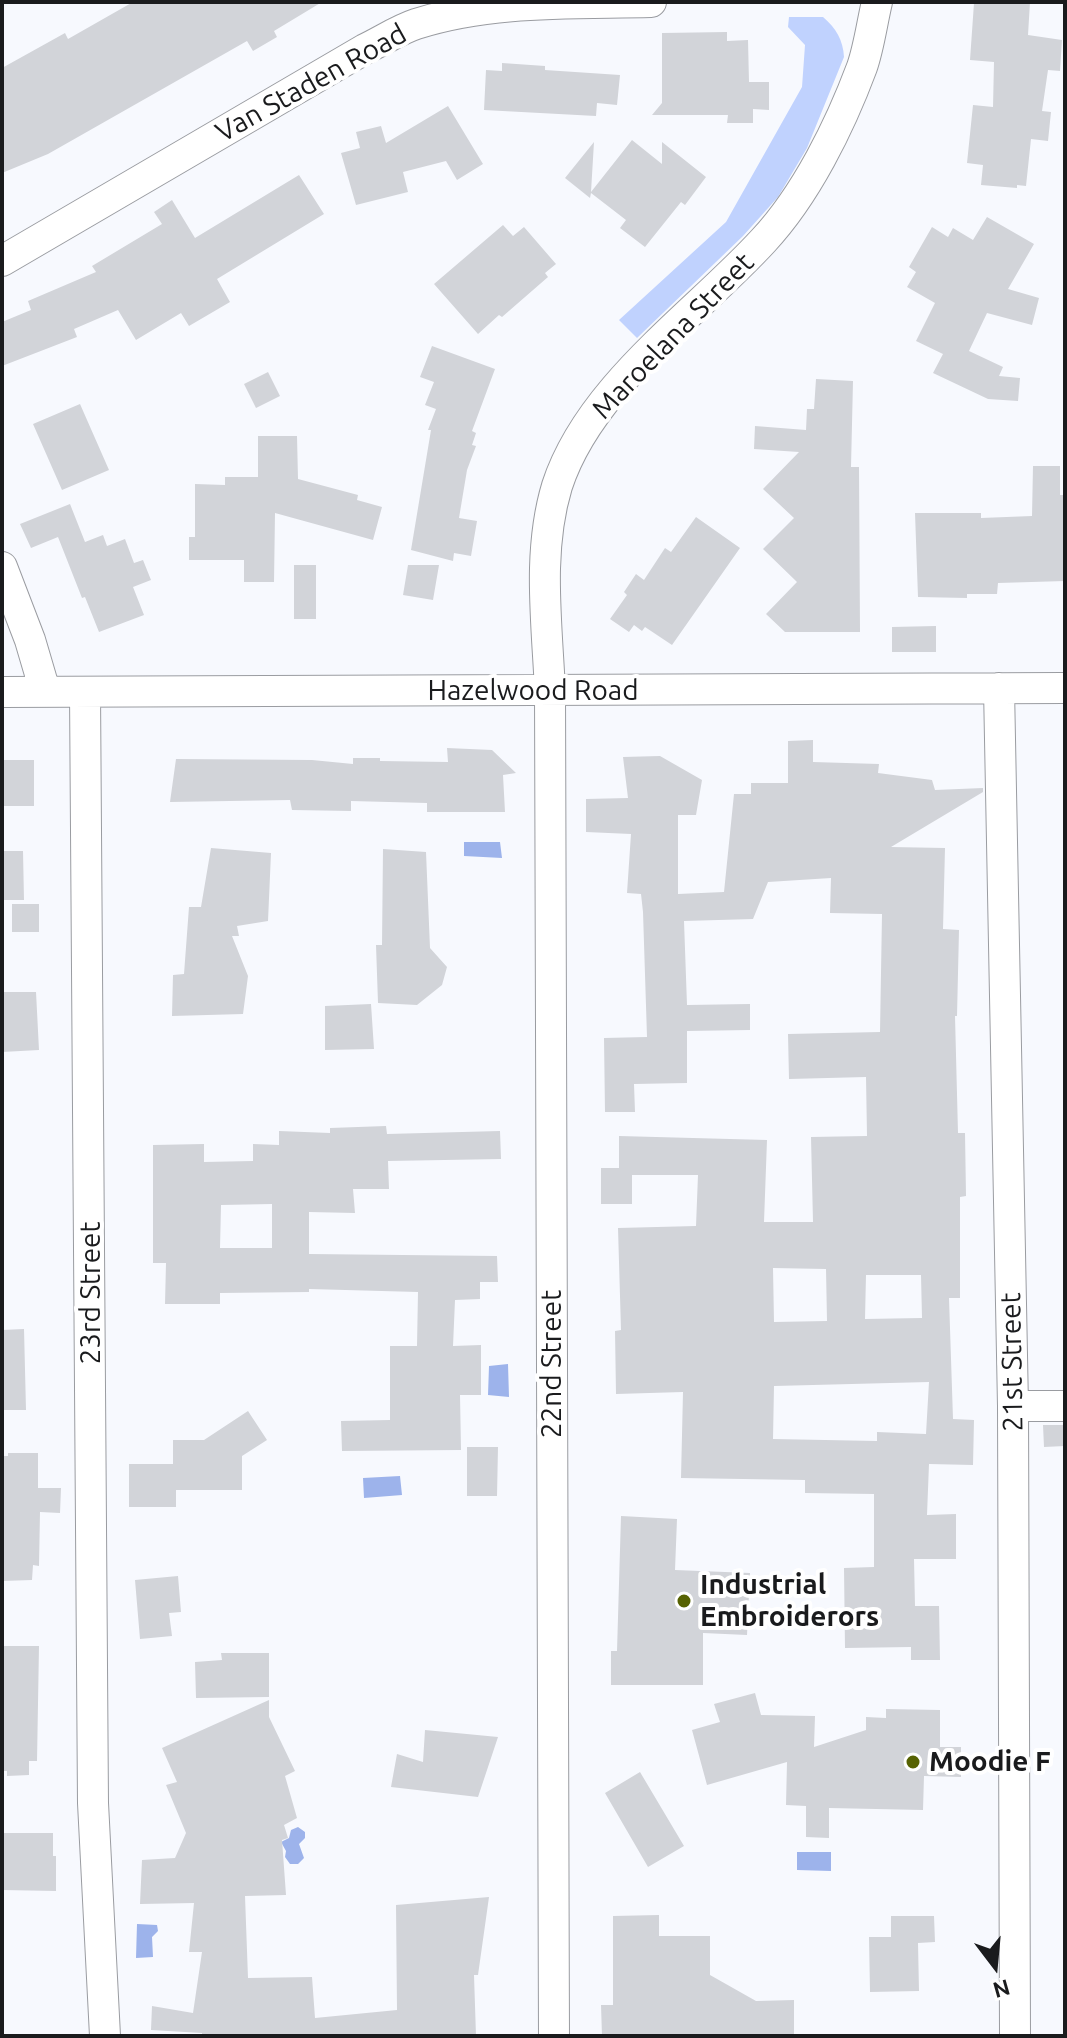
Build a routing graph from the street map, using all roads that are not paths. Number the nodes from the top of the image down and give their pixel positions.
1 (651, 2) edge
2 (877, 2) edge
3 (2, 261) edge
4 (2, 567) edge
5 (999, 688) junction
6 (1065, 688) edge
7 (45, 691) junction
8 (550, 691) junction
9 (2, 692) edge
10 (85, 692) junction
11 (1013, 1406) junction
12 (1065, 1406) edge
13 (97, 1894) junction
14 (85, 2036) edge
15 (105, 2036) edge
16 (554, 2036) edge
17 (1015, 2036) edge

1 - 3 street, Van Staden Road
2 - 8 street, Maroelana Street
4 - 7 street
5 - 6 street, Hazelwood Road
5 - 8 street, Hazelwood Road
5 - 11 street, 21st Street
7 - 9 street, Hazelwood Road
7 - 10 street, Hazelwood Road
8 - 10 street, Hazelwood Road
8 - 16 street, 22nd Street
10 - 13 street, 23rd Street
11 - 12 street
11 - 17 street, 21st Street
13 - 14 street, 23rd Street
13 - 15 street, 23rd Street

